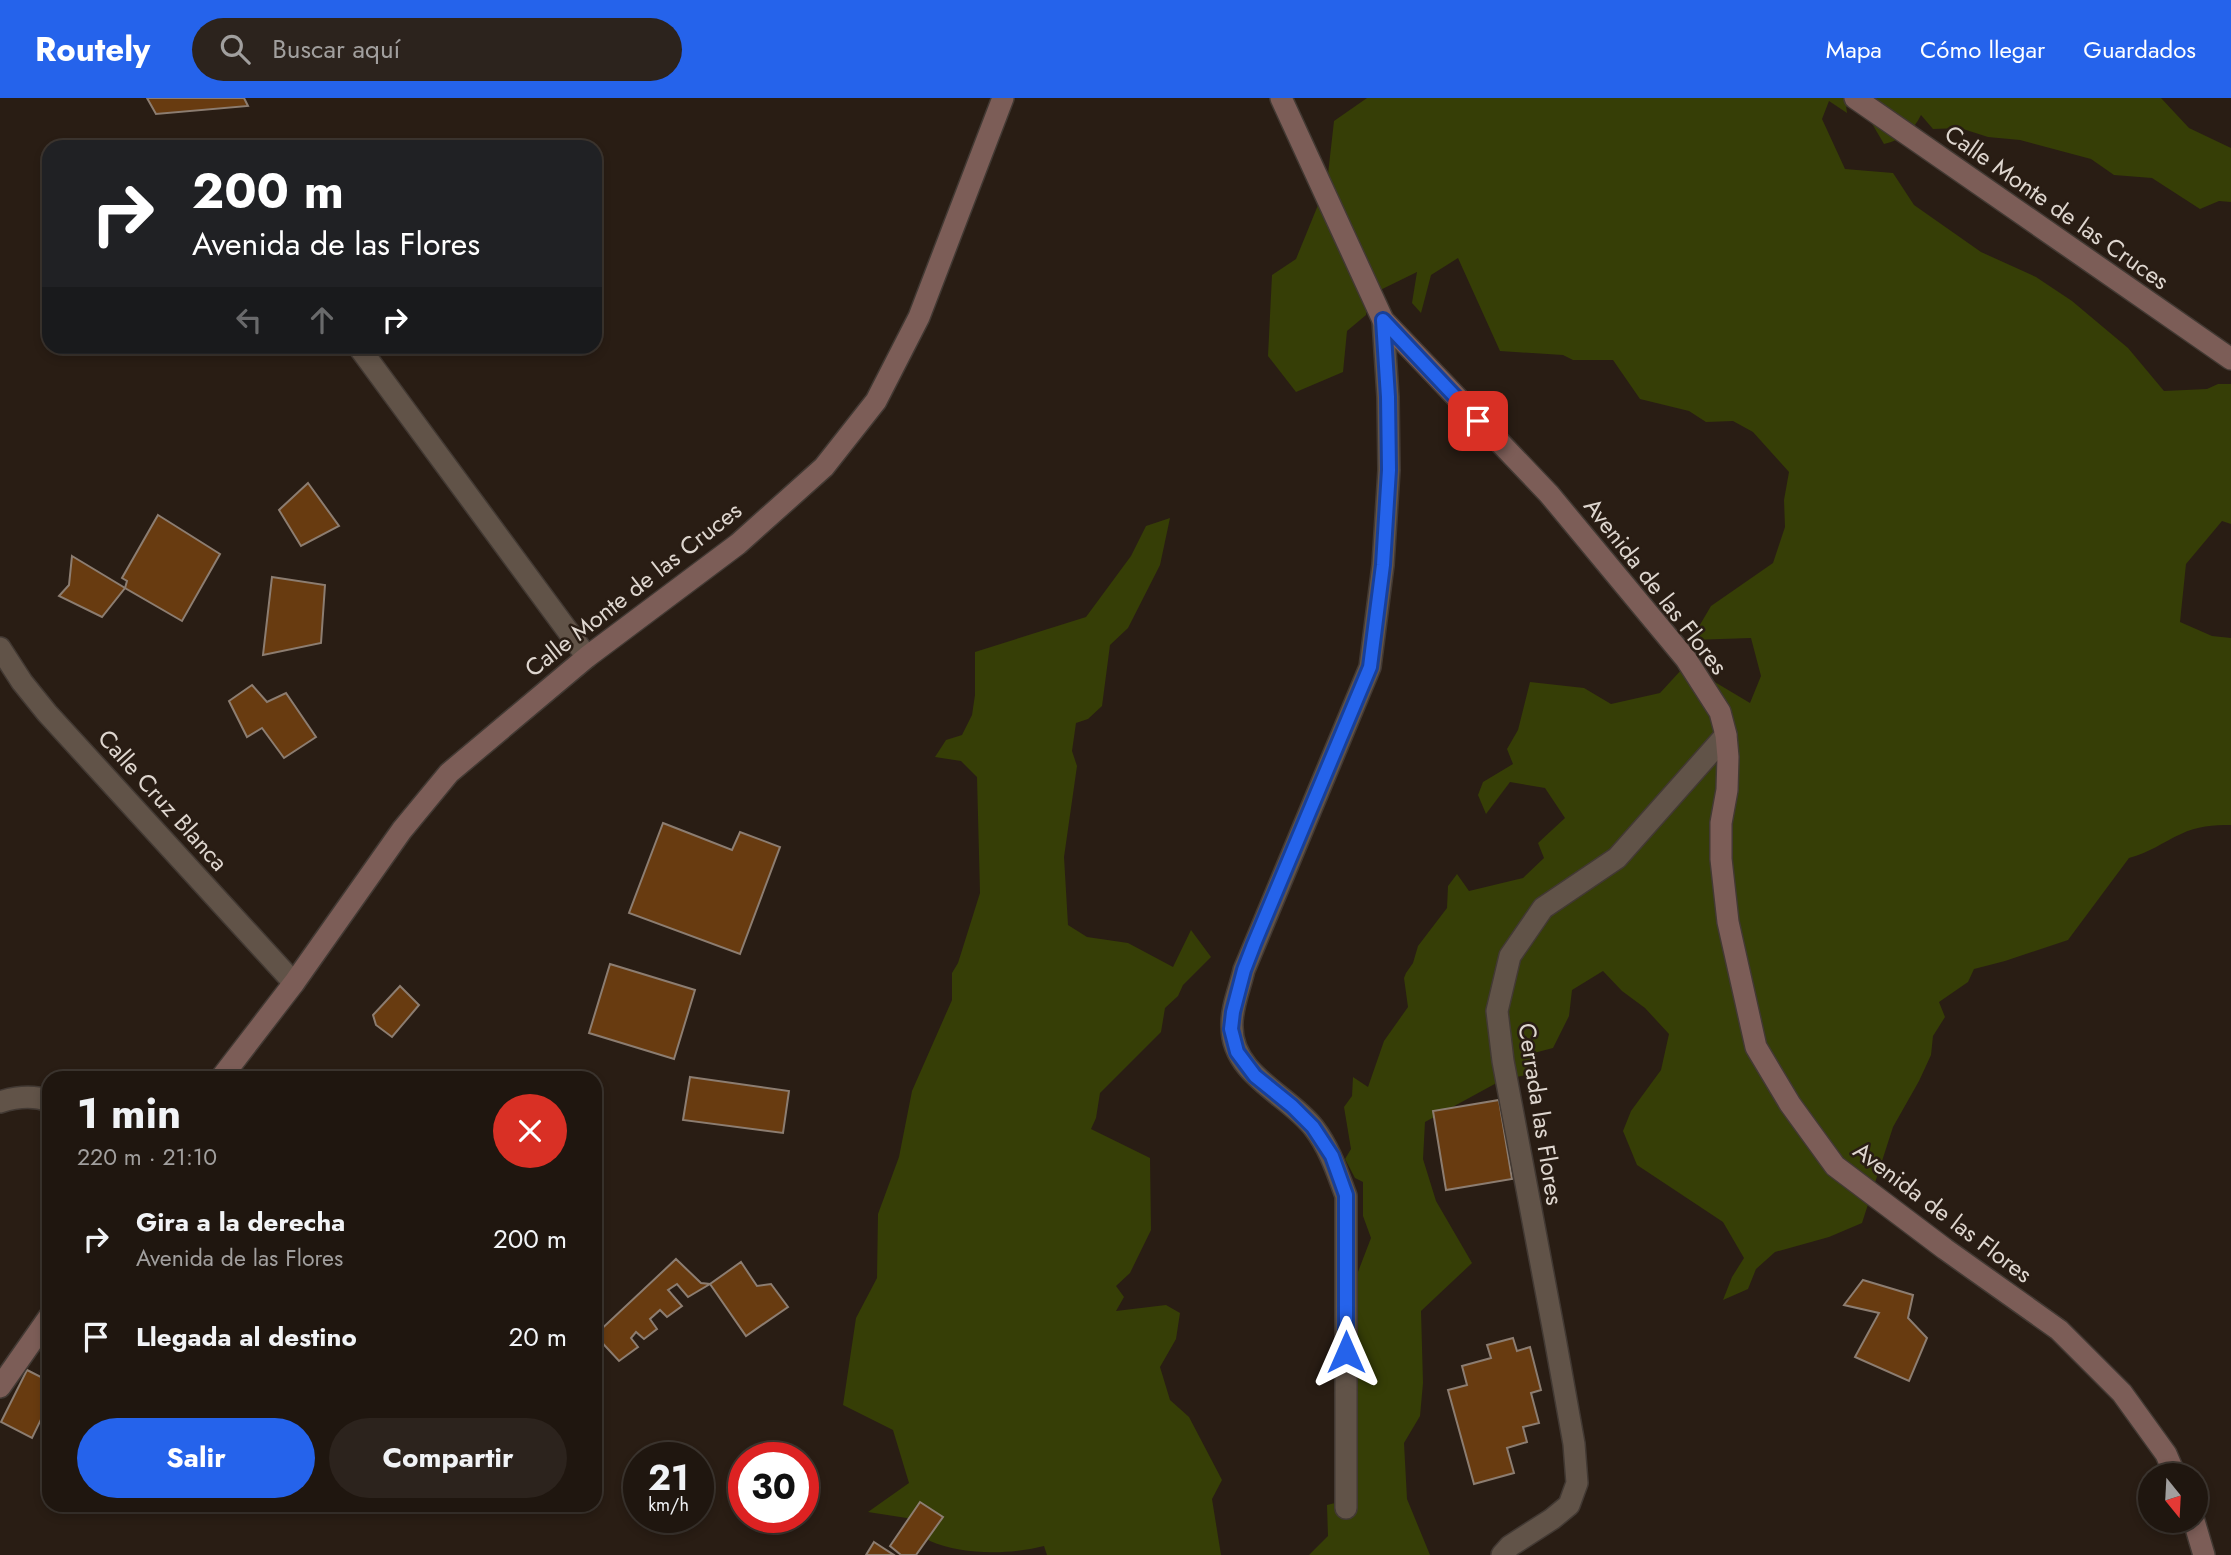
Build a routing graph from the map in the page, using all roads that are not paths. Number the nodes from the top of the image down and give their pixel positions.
1 (1003, 98) edge
2 (1281, 98) edge
3 (1854, 98) edge
4 (1383, 320) junction
5 (364, 354) edge
6 (2231, 359) edge
7 (0, 648) edge
8 (587, 657) junction
9 (1726, 735) junction
10 (294, 983) junction
11 (226, 1071) edge
12 (42, 1098) edge
13 (0, 1102) edge
14 (42, 1327) edge
15 (0, 1387) edge
16 (2170, 1463) edge
17 (1346, 1508) dead end
18 (2198, 1533) edge
19 (1502, 1555) edge
20 (2204, 1555) edge

1 - 8 street, Calle Monte de las Cruces
2 - 4 street, Avenida de las Flores
3 - 6 street, Calle Monte de las Cruces
4 - 9 street, Avenida de las Flores
4 - 17 street
5 - 8 street
7 - 10 street, Calle Cruz Blanca
8 - 10 street, Calle Monte de las Cruces
9 - 16 street, Avenida de las Flores
9 - 19 street, Cerrada las Flores
10 - 11 street, Calle Monte de las Cruces
12 - 13 street
14 - 15 street
18 - 20 street

